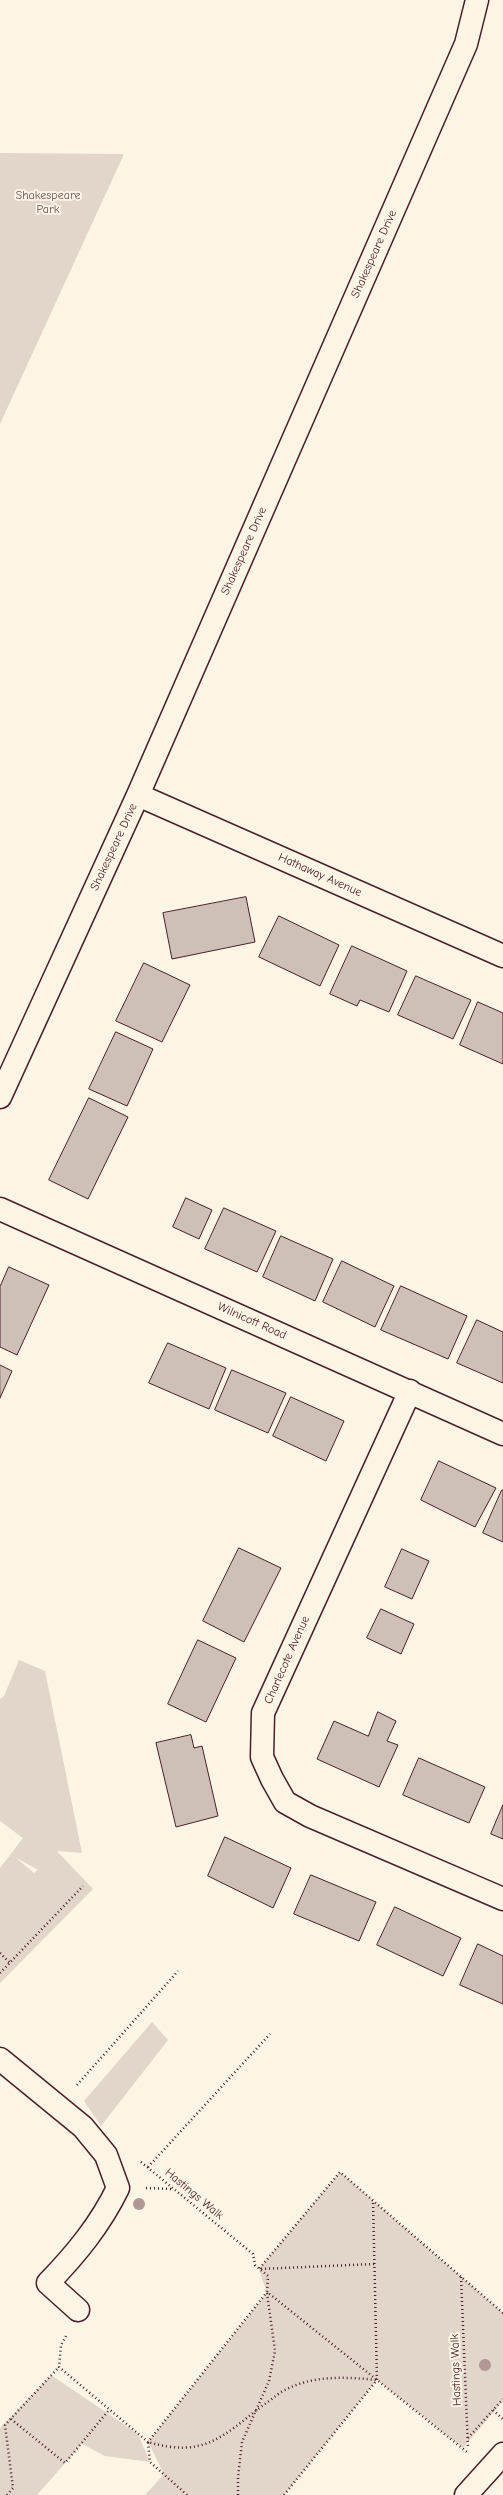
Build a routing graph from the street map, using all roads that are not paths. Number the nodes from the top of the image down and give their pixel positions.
1 (477, 0) edge
2 (138, 795) junction
3 (503, 956) edge
4 (0, 1097) edge
5 (0, 1209) edge
6 (410, 1391) junction
7 (503, 1434) edge
8 (503, 1900) edge
9 (0, 2060) edge
10 (78, 2310) road end
11 (496, 2462) edge
12 (466, 2495) edge

1 - 2 street, Shakespeare Drive
2 - 3 street, Hathaway Avenue
2 - 4 street, Shakespeare Drive
5 - 6 street, Wilnicott Road
6 - 7 street, Wilnicott Road
6 - 8 street, Charlecote Avenue
9 - 10 street
11 - 12 street

